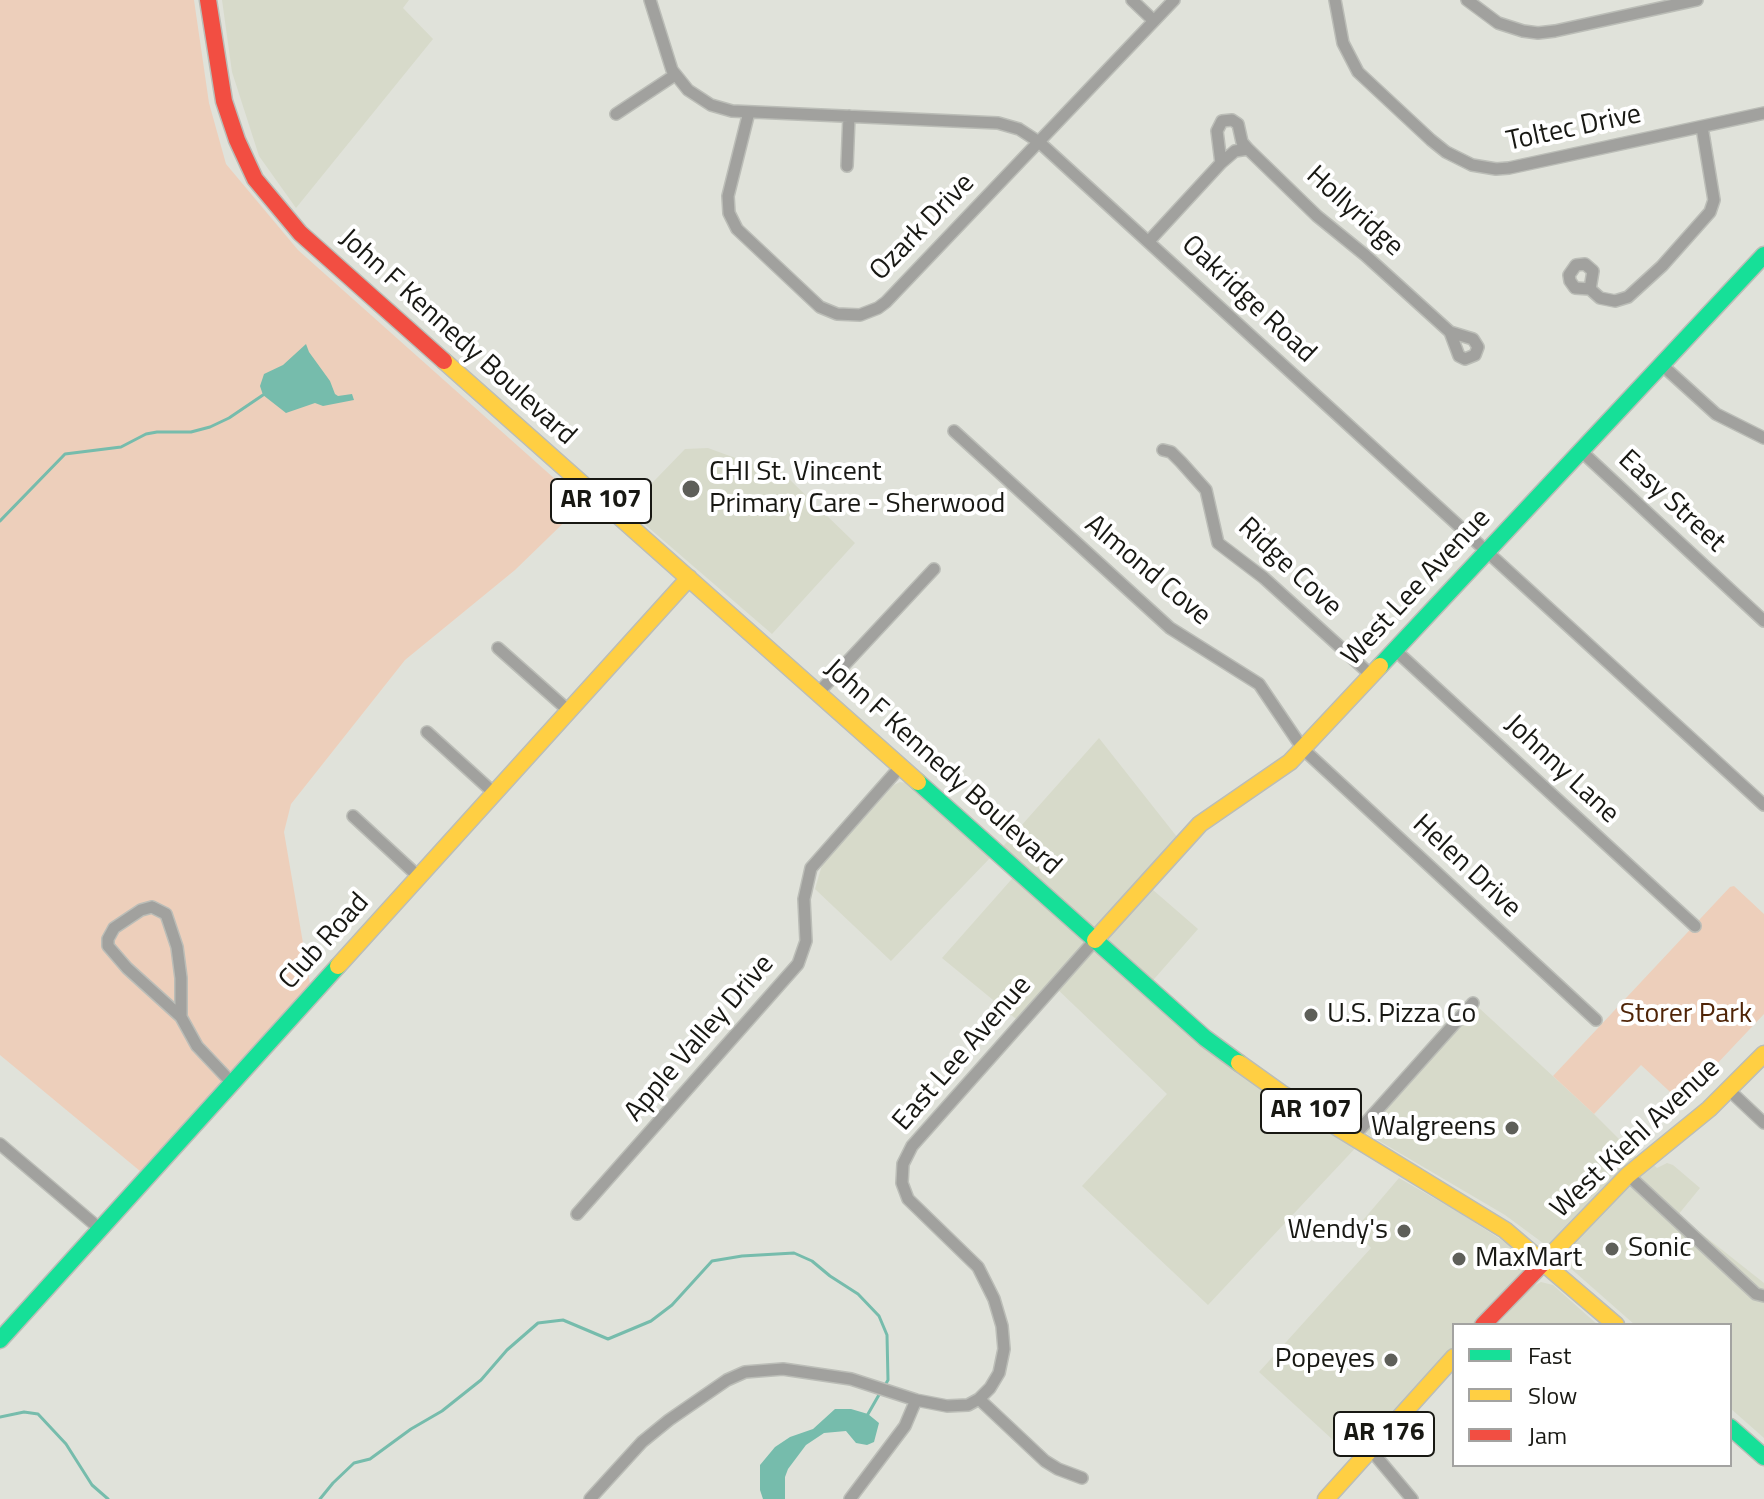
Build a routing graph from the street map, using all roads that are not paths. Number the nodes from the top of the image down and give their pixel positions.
1 (208, 0) edge
2 (650, 0) edge
3 (1132, 0) edge
4 (1174, 0) edge
5 (1335, 0) edge
6 (1467, 0) edge
7 (1697, 0) edge
8 (1154, 21) junction
9 (675, 75) junction
10 (749, 112) junction
11 (1764, 113) edge
12 (616, 114) dead end
13 (849, 116) junction
14 (1702, 127) junction
15 (1039, 142) junction
16 (1248, 149) junction
17 (1221, 163) junction
18 (847, 166) dead end
19 (1149, 241) junction
20 (1764, 255) edge
21 (1590, 289) dead end
22 (1450, 332) dead end
23 (1662, 365) junction
24 (954, 431) dead end
25 (1764, 438) edge
26 (1163, 450) dead end
27 (1581, 451) junction
28 (1488, 551) junction
29 (934, 569) dead end
30 (689, 578) junction
31 (1764, 621) edge
32 (498, 648) dead end
33 (1395, 650) junction
34 (1371, 675) junction
35 (819, 692) junction
36 (569, 711) junction
37 (427, 732) dead end
38 (1303, 749) junction
39 (901, 766) junction
40 (494, 793) junction
41 (1764, 805) edge
42 (353, 816) dead end
43 (419, 877) junction
44 (1695, 926) dead end
45 (1095, 940) junction
46 (1473, 1003) dead end
47 (181, 1017) junction
48 (1596, 1020) dead end
49 (1764, 1054) edge
50 (232, 1083) junction
51 (1729, 1090) junction
52 (1764, 1123) edge
53 (1353, 1137) junction
54 (0, 1144) edge
55 (1628, 1175) junction
56 (577, 1214) dead end
57 (100, 1229) junction
58 (1544, 1262) junction
59 (1764, 1296) edge
60 (1485, 1323) edge
61 (1614, 1323) edge
62 (4, 1330) edge
63 (1452, 1359) edge
64 (979, 1399) junction
65 (916, 1400) junction
66 (1732, 1429) edge
67 (1370, 1449) junction
68 (1764, 1457) edge
69 (1082, 1478) dead end
70 (590, 1499) edge
71 (850, 1499) edge
72 (1326, 1499) edge
73 (1412, 1499) edge

1 - 30 main road, John F Kennedy Boulevard / AR 107
2 - 9 street, Oakridge Road
3 - 8 street
4 - 8 street, Ozark Drive
5 - 14 street, Toltec Drive
6 - 7 street
8 - 15 street, Ozark Drive
9 - 10 street, Oakridge Road
9 - 12 street
10 - 13 street, Oakridge Road
10 - 15 street, Ozark Drive
11 - 14 street, Toltec Drive
13 - 15 street, Oakridge Road
13 - 18 street
14 - 21 street
15 - 19 street, Oakridge Road
16 - 17 street
16 - 17 street, Hollyridge
16 - 22 street, Hollyridge
17 - 19 street
19 - 28 street, Oakridge Road
20 - 23 main road, West Lee Avenue
23 - 25 street
23 - 27 main road, West Lee Avenue
24 - 38 street, Almond Cove
26 - 34 street, Ridge Cove
27 - 28 main road, West Lee Avenue
27 - 31 street, Easy Street
28 - 33 main road, West Lee Avenue
28 - 41 street, Oakridge Road
29 - 35 street
30 - 35 main road, John F Kennedy Boulevard / AR 107
30 - 36 main road, Club Road
32 - 36 street
33 - 34 main road, West Lee Avenue
33 - 44 street, Johnny Lane
34 - 38 main road, West Lee Avenue
35 - 39 main road, John F Kennedy Boulevard / AR 107
36 - 40 main road, Club Road
37 - 40 street
38 - 45 main road, West Lee Avenue
38 - 48 street, Helen Drive
39 - 45 main road, John F Kennedy Boulevard / AR 107
39 - 56 street, Apple Valley Drive
40 - 43 main road, Club Road
42 - 43 street
43 - 50 main road, Club Road
45 - 53 main road, AR 107
45 - 64 street, East Lee Avenue
46 - 53 street
47 - 47 street
47 - 50 street
49 - 51 main road, West Kiehl Avenue
50 - 57 main road, Club Road
51 - 52 street
51 - 55 main road, West Kiehl Avenue
53 - 58 main road, AR 107
54 - 57 street
55 - 58 main road, West Kiehl Avenue
55 - 59 street
57 - 62 main road, Club Road
58 - 60 main road, West Kiehl Avenue
58 - 61 main road, AR 107
63 - 67 main road, AR 176
64 - 65 street
64 - 69 street
65 - 70 street
65 - 71 street
66 - 68 main road
67 - 72 main road, AR 176
67 - 73 street

